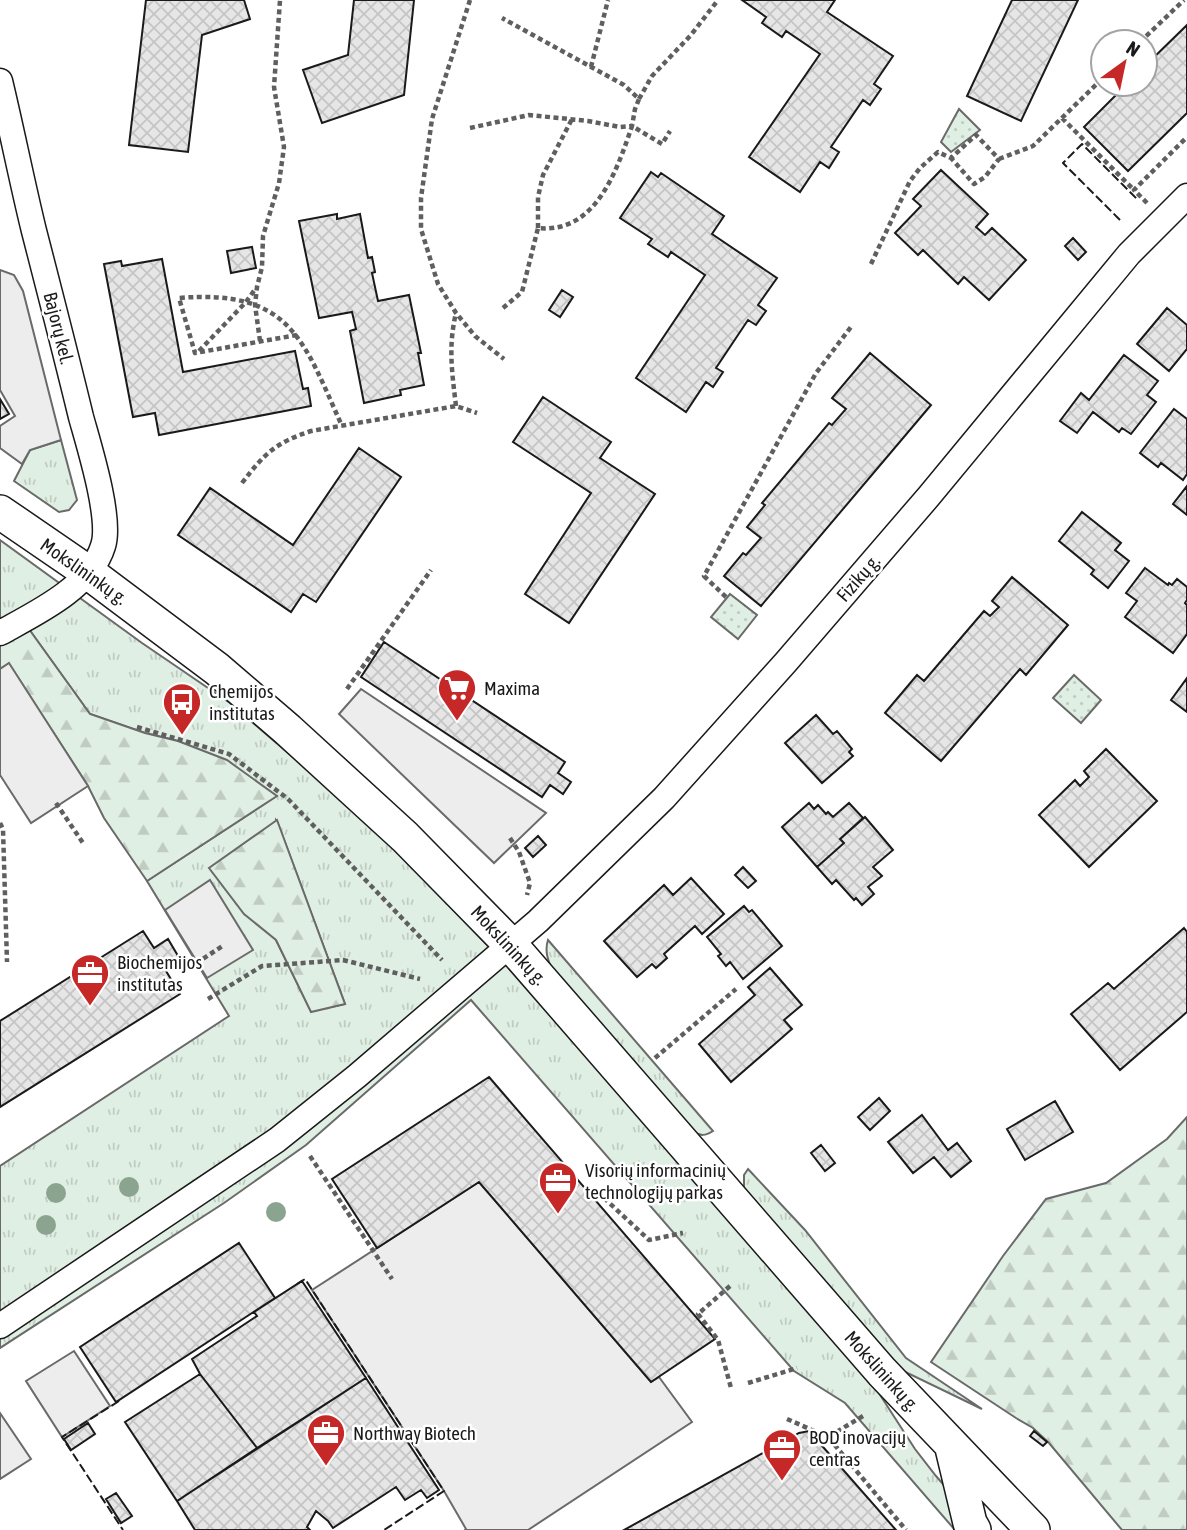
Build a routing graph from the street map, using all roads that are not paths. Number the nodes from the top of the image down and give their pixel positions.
1 (0, 81) edge
2 (1187, 196) edge
3 (0, 512) edge
4 (89, 573) junction
5 (0, 633) edge
6 (510, 944) junction
7 (0, 1326) edge
8 (952, 1446) junction
9 (974, 1530) edge
10 (1033, 1530) edge

1 - 4 street, Bajorų kel.
2 - 6 street, Fizikų g.
3 - 4 street, Mokslininkų g.
4 - 5 street
4 - 6 street, Mokslininkų g.
6 - 7 street, Fizikų g.
6 - 8 street, Mokslininkų g.
8 - 9 street
8 - 10 street, Mokslininkų g.

